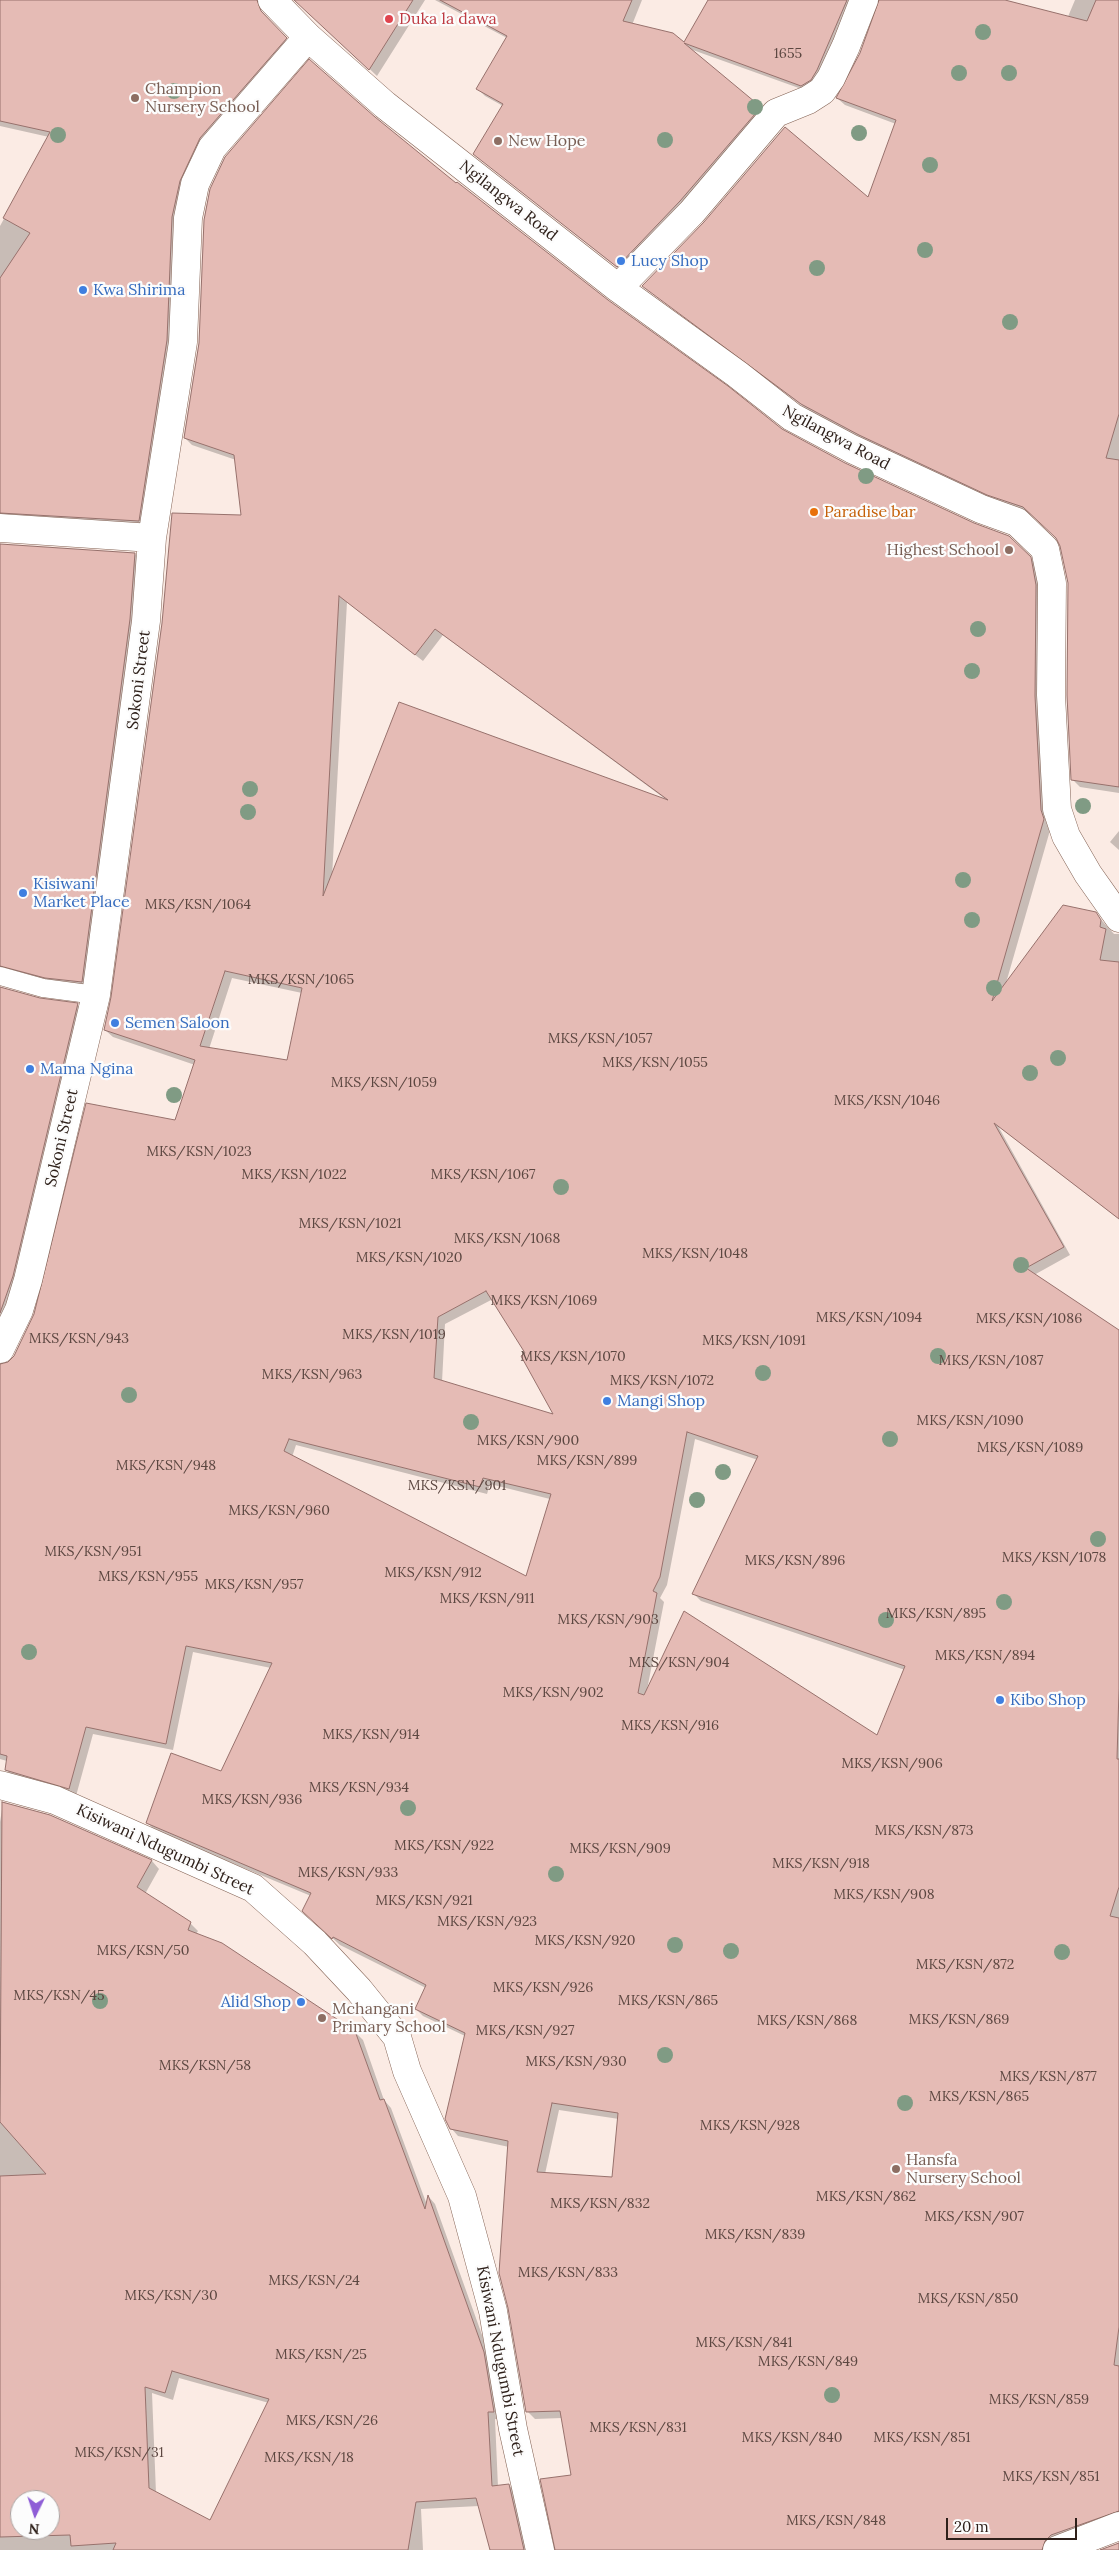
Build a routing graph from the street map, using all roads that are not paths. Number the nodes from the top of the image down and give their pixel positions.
1 (272, 0) edge
2 (864, 0) edge
3 (308, 37) junction
4 (618, 288) junction
5 (0, 528) edge
6 (152, 538) junction
7 (1119, 918) edge
8 (0, 976) edge
9 (96, 995) junction
10 (0, 1349) edge
11 (0, 1785) edge
12 (1119, 2526) edge
13 (540, 2550) edge
14 (1057, 2550) edge

1 - 3 street, Ngilangwa Road
2 - 4 street
3 - 4 street, Ngilangwa Road
3 - 6 street, Sokoni Street
4 - 7 street, Ngilangwa Road
5 - 6 street
6 - 9 street, Sokoni Street
8 - 9 lane
9 - 10 street, Sokoni Street
11 - 13 street, Kisiwani Ndugumbi Street
12 - 14 street

